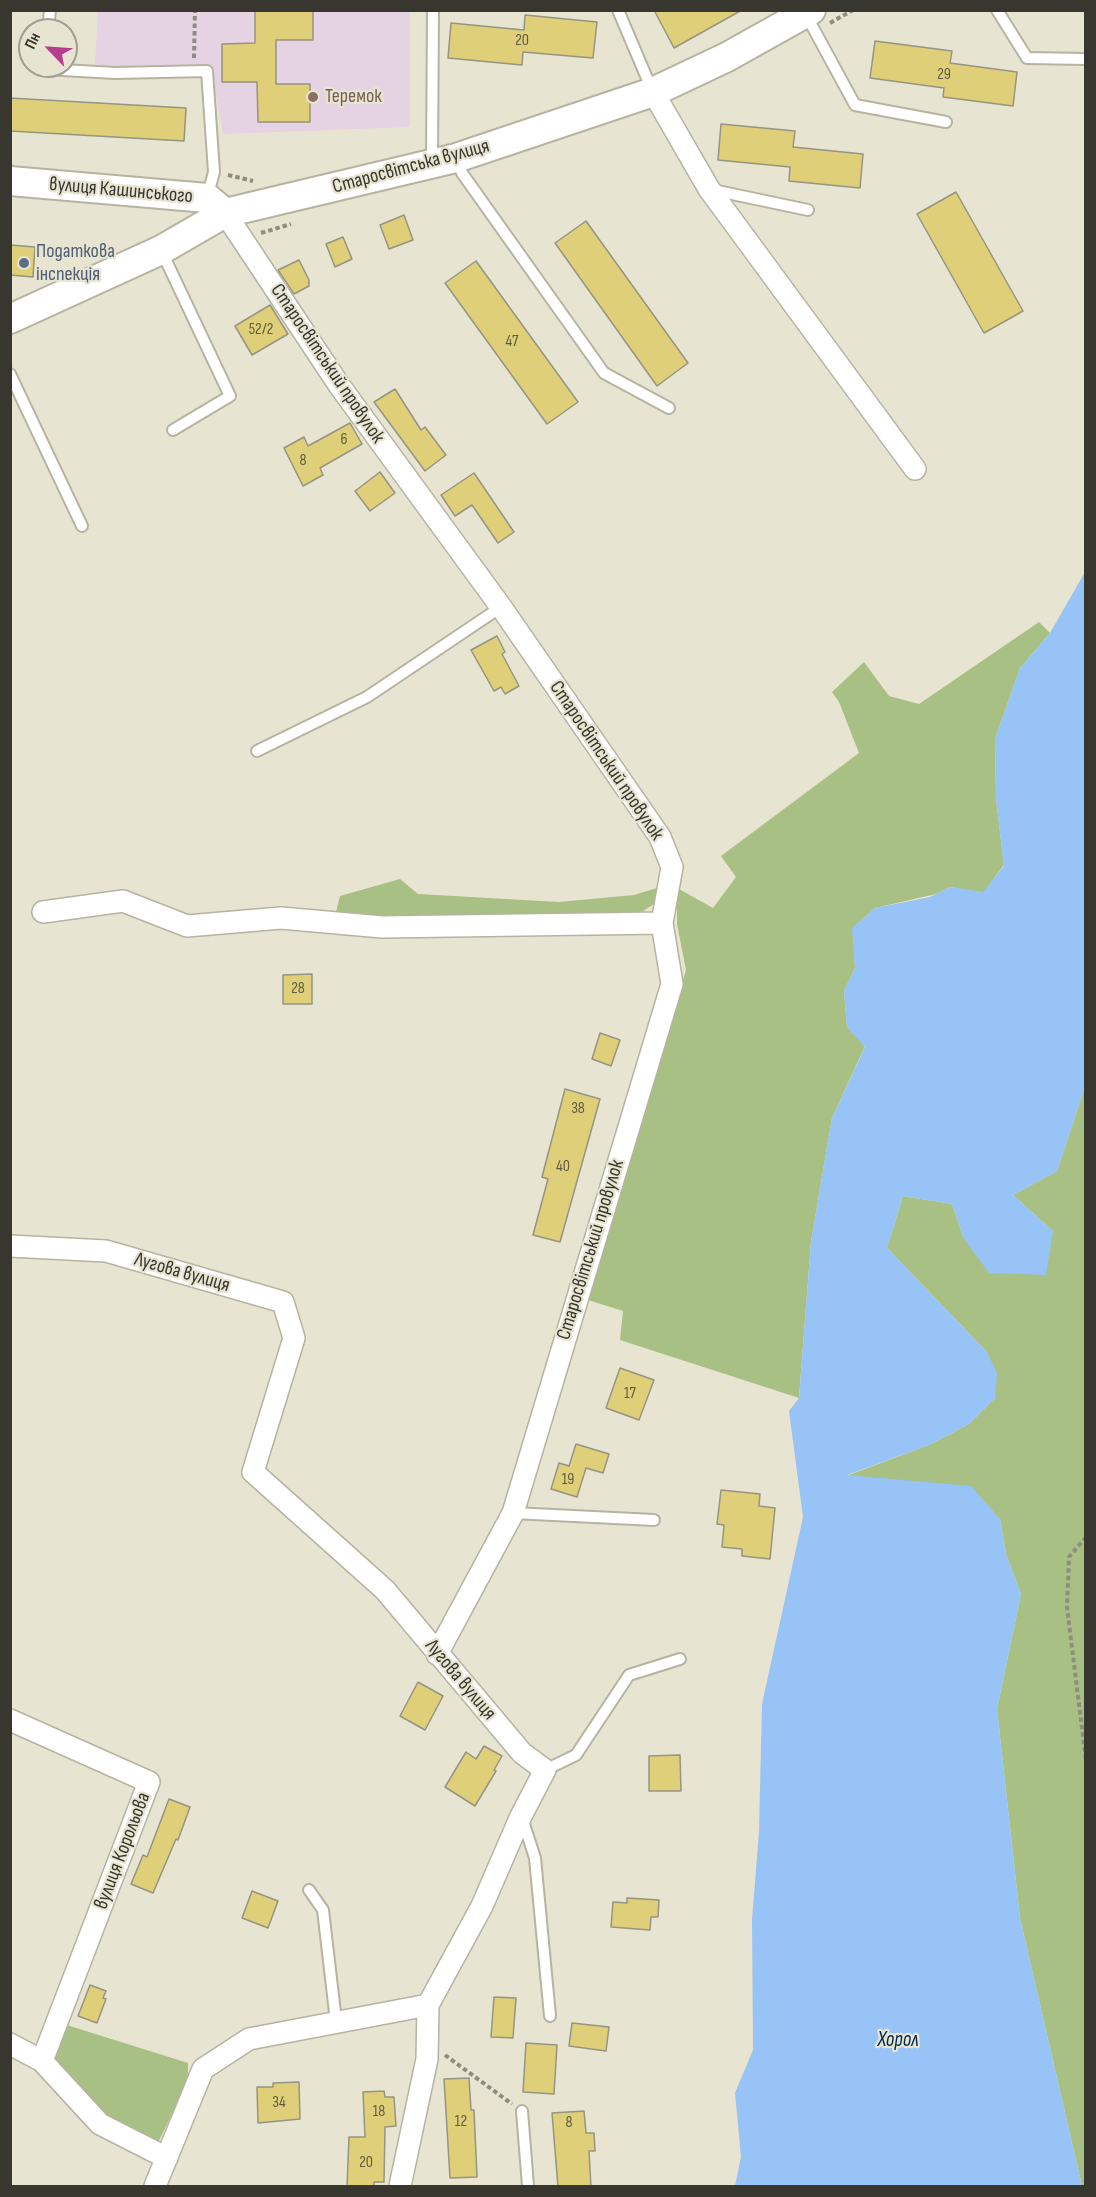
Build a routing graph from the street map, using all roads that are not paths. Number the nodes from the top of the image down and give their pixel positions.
1 (433, 10) edge
2 (618, 10) edge
3 (997, 10) edge
4 (807, 12) edge
5 (1086, 60) edge
6 (78, 71) edge
7 (653, 92) junction
8 (946, 122) dead end
9 (444, 161) junction
10 (10, 181) edge
11 (709, 189) junction
12 (216, 194) junction
13 (808, 210) dead end
14 (161, 250) junction
15 (10, 319) edge
16 (10, 374) edge
17 (669, 408) dead end
18 (173, 430) dead end
19 (915, 469) dead end
20 (82, 526) dead end
21 (501, 607) junction
22 (258, 752) dead end
23 (43, 912) dead end
24 (662, 923) junction
25 (10, 1246) edge
26 (513, 1513) junction
27 (654, 1520) dead end
28 (437, 1654) junction
29 (680, 1659) dead end
30 (10, 1720) edge
31 (545, 1770) junction
32 (521, 1816) junction
33 (309, 1890) dead end
34 (428, 2005) junction
35 (550, 2016) dead end
36 (336, 2021) junction
37 (10, 2044) edge
38 (42, 2061) junction
39 (522, 2110) road end
40 (167, 2158) junction
41 (155, 2187) edge
42 (400, 2187) edge
43 (528, 2187) edge

1 - 9 lane
2 - 7 lane
3 - 5 lane
4 - 7 street, Старосвітська вулиця
4 - 8 lane
6 - 12 lane
7 - 9 street, Старосвітська вулиця
7 - 11 street
9 - 12 street, Старосвітська вулиця
9 - 17 lane
10 - 12 street, вулиця Кашинського
11 - 13 lane
11 - 19 street
12 - 14 street, Старосвітська вулиця
12 - 21 street, Старосвітський провулок
14 - 15 street, Старосвітська вулиця
14 - 18 lane
16 - 20 lane
21 - 22 lane
21 - 24 street, Старосвітський провулок
23 - 24 street
24 - 26 street, Старосвітський провулок
25 - 28 street, Лугова вулиця
26 - 27 lane
26 - 28 street, Старосвітський провулок
28 - 31 street, Лугова вулиця
29 - 31 lane
30 - 38 street, вулиця Корольова
31 - 32 street
32 - 34 street
32 - 35 lane
33 - 36 lane
34 - 36 street
34 - 42 street
36 - 40 street
37 - 38 street
38 - 40 street
39 - 43 lane
40 - 41 street

